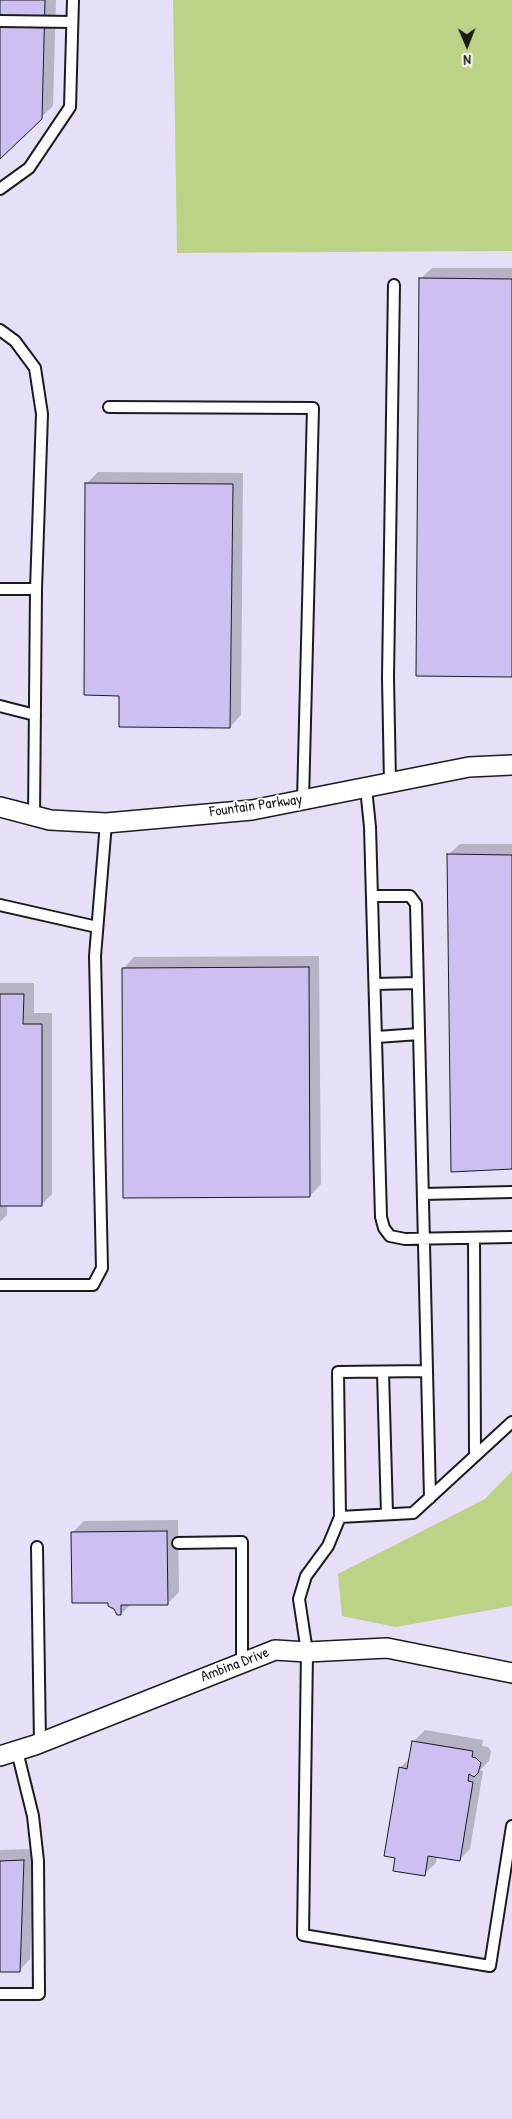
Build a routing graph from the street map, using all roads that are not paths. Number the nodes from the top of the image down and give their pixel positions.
1 (73, 0) edge
2 (0, 21) edge
3 (72, 22) junction
4 (0, 189) edge
5 (394, 285) dead end
6 (0, 330) edge
7 (109, 407) dead end
8 (0, 589) edge
9 (36, 589) junction
10 (0, 706) edge
11 (35, 715) junction
12 (512, 765) edge
13 (390, 783) junction
14 (366, 788) junction
15 (303, 800) junction
16 (0, 807) edge
17 (34, 816) junction
18 (106, 823) junction
19 (372, 896) junction
20 (0, 905) edge
21 (98, 927) junction
22 (418, 982) junction
23 (375, 984) junction
24 (419, 1034) junction
25 (376, 1037) junction
26 (512, 1192) edge
27 (423, 1194) junction
28 (512, 1237) edge
29 (474, 1238) junction
30 (424, 1240) junction
31 (0, 1285) edge
32 (426, 1371) junction
33 (383, 1372) junction
34 (512, 1422) edge
35 (475, 1456) junction
36 (430, 1498) junction
37 (387, 1514) junction
38 (340, 1517) junction
39 (178, 1543) dead end
40 (37, 1547) dead end
41 (307, 1652) junction
42 (242, 1662) junction
43 (512, 1673) edge
44 (40, 1743) junction
45 (8, 1754) edge
46 (512, 1826) edge
47 (0, 1994) edge

1 - 3 lane
2 - 3 lane
3 - 4 lane
5 - 13 lane
6 - 9 lane
7 - 15 lane
8 - 9 lane
9 - 11 lane
10 - 11 lane
11 - 17 lane
12 - 13 street, Fountain Parkway
13 - 14 street, Fountain Parkway
14 - 15 street, Fountain Parkway
14 - 19 lane
15 - 18 street, Fountain Parkway
16 - 17 street, Fountain Parkway
17 - 18 street, Fountain Parkway
18 - 21 lane
19 - 22 lane
19 - 23 lane
20 - 21 lane
21 - 31 lane
22 - 23 lane
22 - 24 lane
23 - 25 lane
24 - 25 lane
24 - 27 lane
25 - 30 lane
26 - 27 lane
27 - 30 lane
28 - 29 lane
29 - 30 lane
29 - 35 lane
30 - 32 lane
32 - 33 lane
32 - 36 lane
33 - 37 lane
33 - 38 lane
34 - 35 lane
35 - 36 lane
36 - 37 lane
37 - 38 lane
38 - 41 lane
39 - 42 lane
40 - 44 lane
41 - 42 street, Ambina Drive
41 - 43 street, Ambina Drive
41 - 46 lane
42 - 44 street, Ambina Drive
44 - 45 street, Ambina Drive
45 - 47 lane

